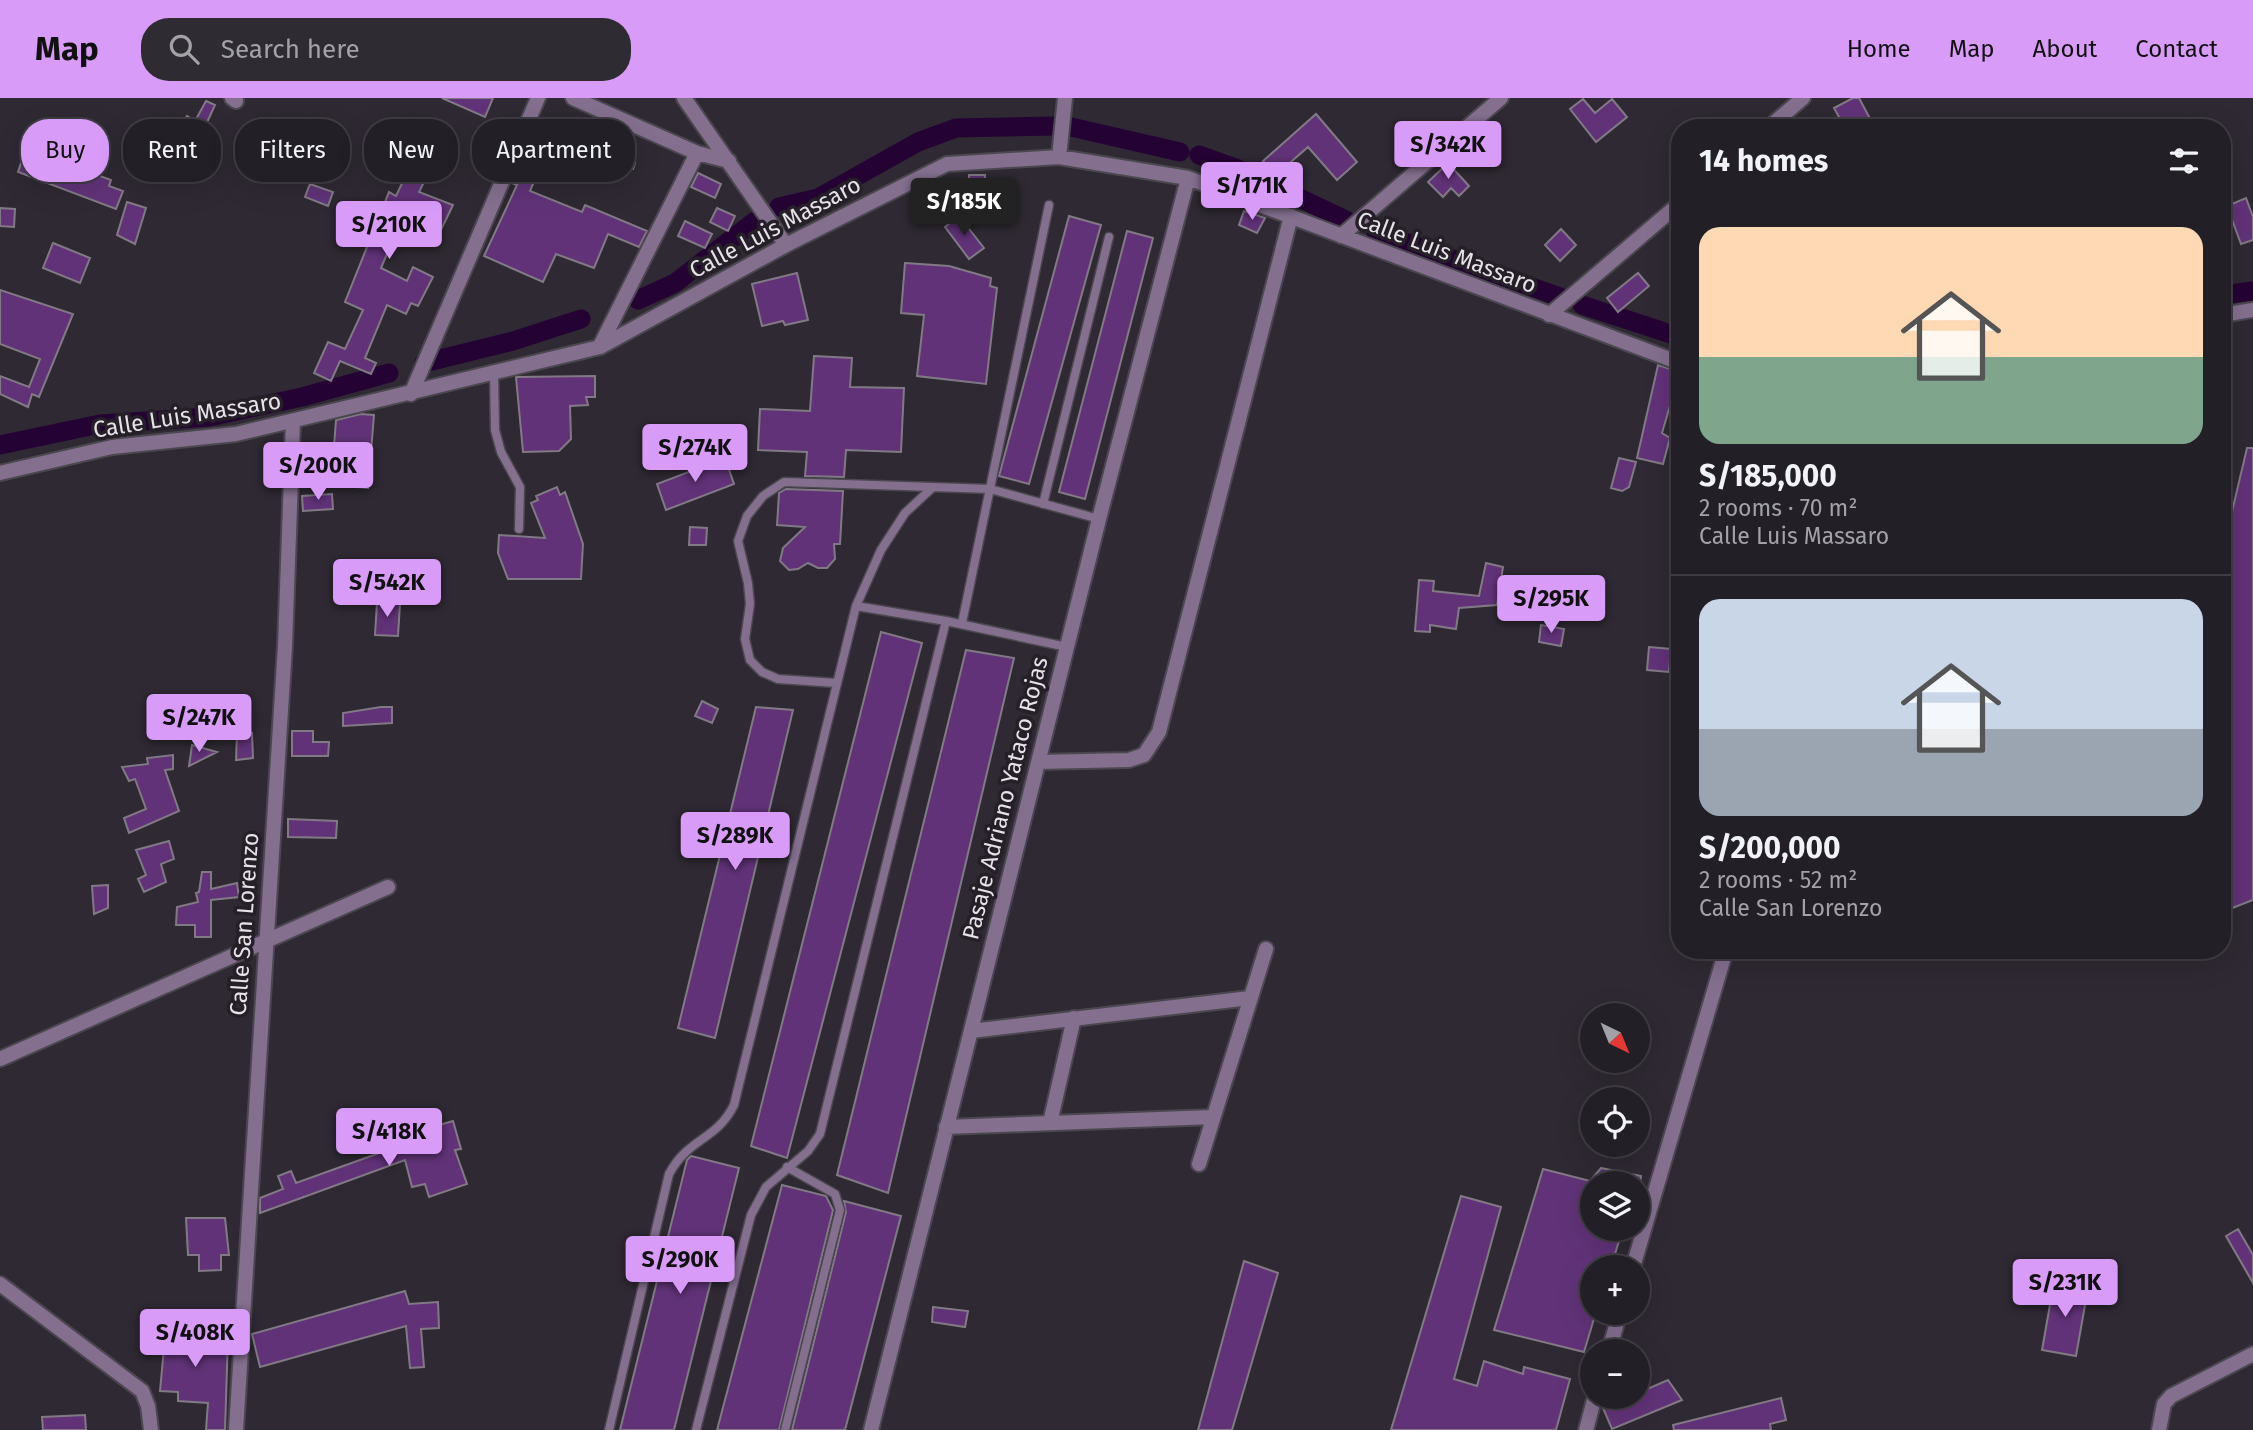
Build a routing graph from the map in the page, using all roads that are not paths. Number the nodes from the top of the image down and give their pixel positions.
1 (538, 98) edge
2 (573, 98) edge
3 (684, 98) edge
4 (1065, 98) edge
5 (1076, 98) edge
6 (1500, 98) edge
7 (1803, 98) edge
8 (1061, 114) junction
9 (1778, 119) edge
10 (697, 153) junction
11 (1059, 157) junction
12 (729, 161) junction
13 (1188, 178) junction
14 (1049, 205) dead end
15 (1671, 211) edge
16 (1291, 216) junction
17 (1341, 236) junction
18 (1108, 237) dead end
19 (786, 245) junction
20 (2253, 310) edge
21 (2231, 314) edge
22 (1549, 315) junction
23 (600, 347) junction
24 (1671, 360) edge
25 (494, 373) junction
26 (411, 394) junction
27 (293, 421) junction
28 (0, 473) edge
29 (933, 487) junction
30 (989, 489) junction
31 (1043, 504) junction
32 (1099, 519) junction
33 (519, 530) dead end
34 (856, 606) junction
35 (946, 621) junction
36 (962, 623) junction
37 (1067, 647) junction
38 (836, 683) junction
39 (1038, 762) junction
40 (388, 887) dead end
41 (265, 943) junction
42 (1266, 949) dead end
43 (1723, 959) edge
44 (1250, 998) junction
45 (1074, 1018) junction
46 (971, 1031) junction
47 (0, 1059) edge
48 (1213, 1117) junction
49 (1050, 1123) junction
50 (946, 1127) junction
51 (1199, 1164) dead end
52 (787, 1167) junction
53 (1637, 1255) edge
54 (0, 1284) edge
55 (2253, 1354) edge
56 (1592, 1409) edge
57 (152, 1430) edge
58 (236, 1430) edge
59 (609, 1430) edge
60 (696, 1430) edge
61 (785, 1430) edge
62 (871, 1430) edge
63 (1586, 1430) edge
64 (2159, 1430) edge

1 - 26 street
2 - 10 street
3 - 12 street
4 - 8 street
5 - 8 street
6 - 17 street
7 - 9 street
8 - 11 street
10 - 12 street
10 - 23 street
11 - 13 street, Calle Luis Massaro
11 - 19 street, Calle Luis Massaro
12 - 19 street
13 - 16 street, Calle Luis Massaro
13 - 32 street, Pasaje Adriano Yataco Rojas
14 - 30 lane
15 - 22 street
16 - 17 street, Calle Luis Massaro
16 - 39 street
17 - 22 street, Calle Luis Massaro
18 - 31 lane
19 - 23 street, Calle Luis Massaro
20 - 21 street
22 - 24 street, Calle Luis Massaro
23 - 25 street, Calle Luis Massaro
25 - 26 street, Calle Luis Massaro
25 - 33 lane
26 - 27 street, Calle Luis Massaro
27 - 28 street, Calle Luis Massaro
27 - 41 street, Calle San Lorenzo
29 - 30 lane
29 - 34 lane
29 - 38 lane
30 - 31 lane
30 - 36 lane
31 - 32 lane
32 - 37 street, Pasaje Adriano Yataco Rojas
34 - 35 lane
34 - 38 lane
35 - 36 lane
35 - 52 lane
36 - 37 lane
37 - 39 street, Pasaje Adriano Yataco Rojas
38 - 59 lane
39 - 46 street, Pasaje Adriano Yataco Rojas
40 - 41 street
41 - 47 street
41 - 58 street, Calle San Lorenzo
42 - 44 street
43 - 53 street
44 - 45 street
44 - 48 street
45 - 46 street
45 - 49 street
46 - 50 street, Pasaje Adriano Yataco Rojas
48 - 49 street
48 - 51 street
49 - 50 street
50 - 62 street, Pasaje Adriano Yataco Rojas
52 - 60 lane
52 - 61 lane
54 - 57 street
55 - 64 street
56 - 63 street

